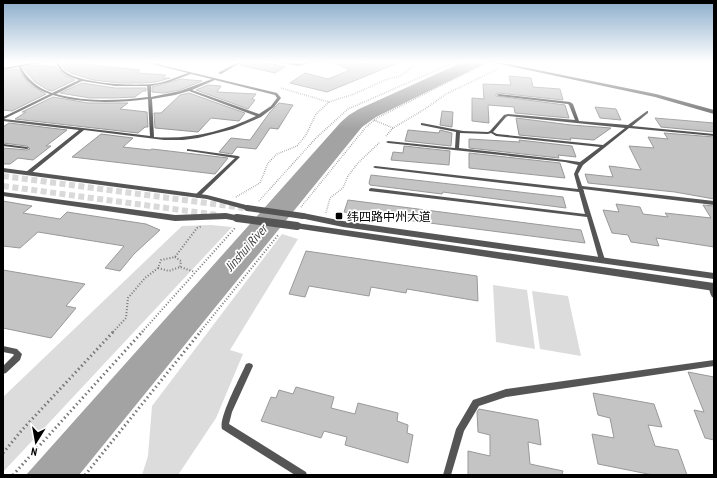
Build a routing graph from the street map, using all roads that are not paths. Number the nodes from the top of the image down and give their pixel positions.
1 (34, 84) edge
2 (72, 84) edge
3 (125, 84) edge
4 (152, 84) edge
5 (203, 84) edge
6 (237, 84) edge
7 (599, 84) edge
8 (149, 85) junction
9 (190, 90) junction
10 (53, 93) junction
11 (499, 95) dead end
12 (149, 99) junction
13 (647, 112) dead end
14 (714, 112) edge
15 (260, 116) junction
16 (3, 119) edge
17 (578, 122) junction
18 (422, 124) dead end
19 (628, 127) junction
20 (84, 129) junction
21 (458, 132) junction
22 (491, 132) junction
23 (714, 135) edge
24 (152, 137) junction
25 (388, 142) dead end
26 (3, 145) edge
27 (604, 146) junction
28 (27, 148) dead end
29 (458, 149) junction
30 (189, 150) dead end
31 (581, 164) junction
32 (375, 167) dead end
33 (3, 170) edge
34 (28, 173) junction
35 (581, 189) junction
36 (371, 190) dead end
37 (3, 194) edge
38 (197, 196) junction
39 (714, 203) edge
40 (589, 216) junction
41 (602, 260) junction
42 (714, 276) edge
43 (713, 289) edge
44 (3, 349) edge
45 (714, 363) edge
46 (248, 366) dead end
47 (3, 371) edge
48 (303, 475) edge
49 (447, 475) edge

1 - 10 lane
2 - 10 lane
3 - 8 lane
4 - 8 lane
5 - 9 lane
6 - 15 lane
7 - 14 street
8 - 12 lane
9 - 12 lane
9 - 15 lane
10 - 12 lane
10 - 16 lane
11 - 17 lane
12 - 24 lane
13 - 19 lane
15 - 24 lane
16 - 20 lane
17 - 19 lane
17 - 22 lane
18 - 21 lane
19 - 23 lane
19 - 27 lane
20 - 24 lane
20 - 34 lane
21 - 22 lane
21 - 29 lane
22 - 27 lane
25 - 29 lane
26 - 28 lane
27 - 31 lane
29 - 31 lane
30 - 38 lane
31 - 35 lane
32 - 35 lane
33 - 34 street
34 - 38 street
35 - 39 lane
35 - 40 lane
36 - 40 lane
37 - 43 street, bridge
38 - 41 street, bridge
40 - 41 lane
41 - 42 street
44 - 47 lane
45 - 49 lane
46 - 48 lane

